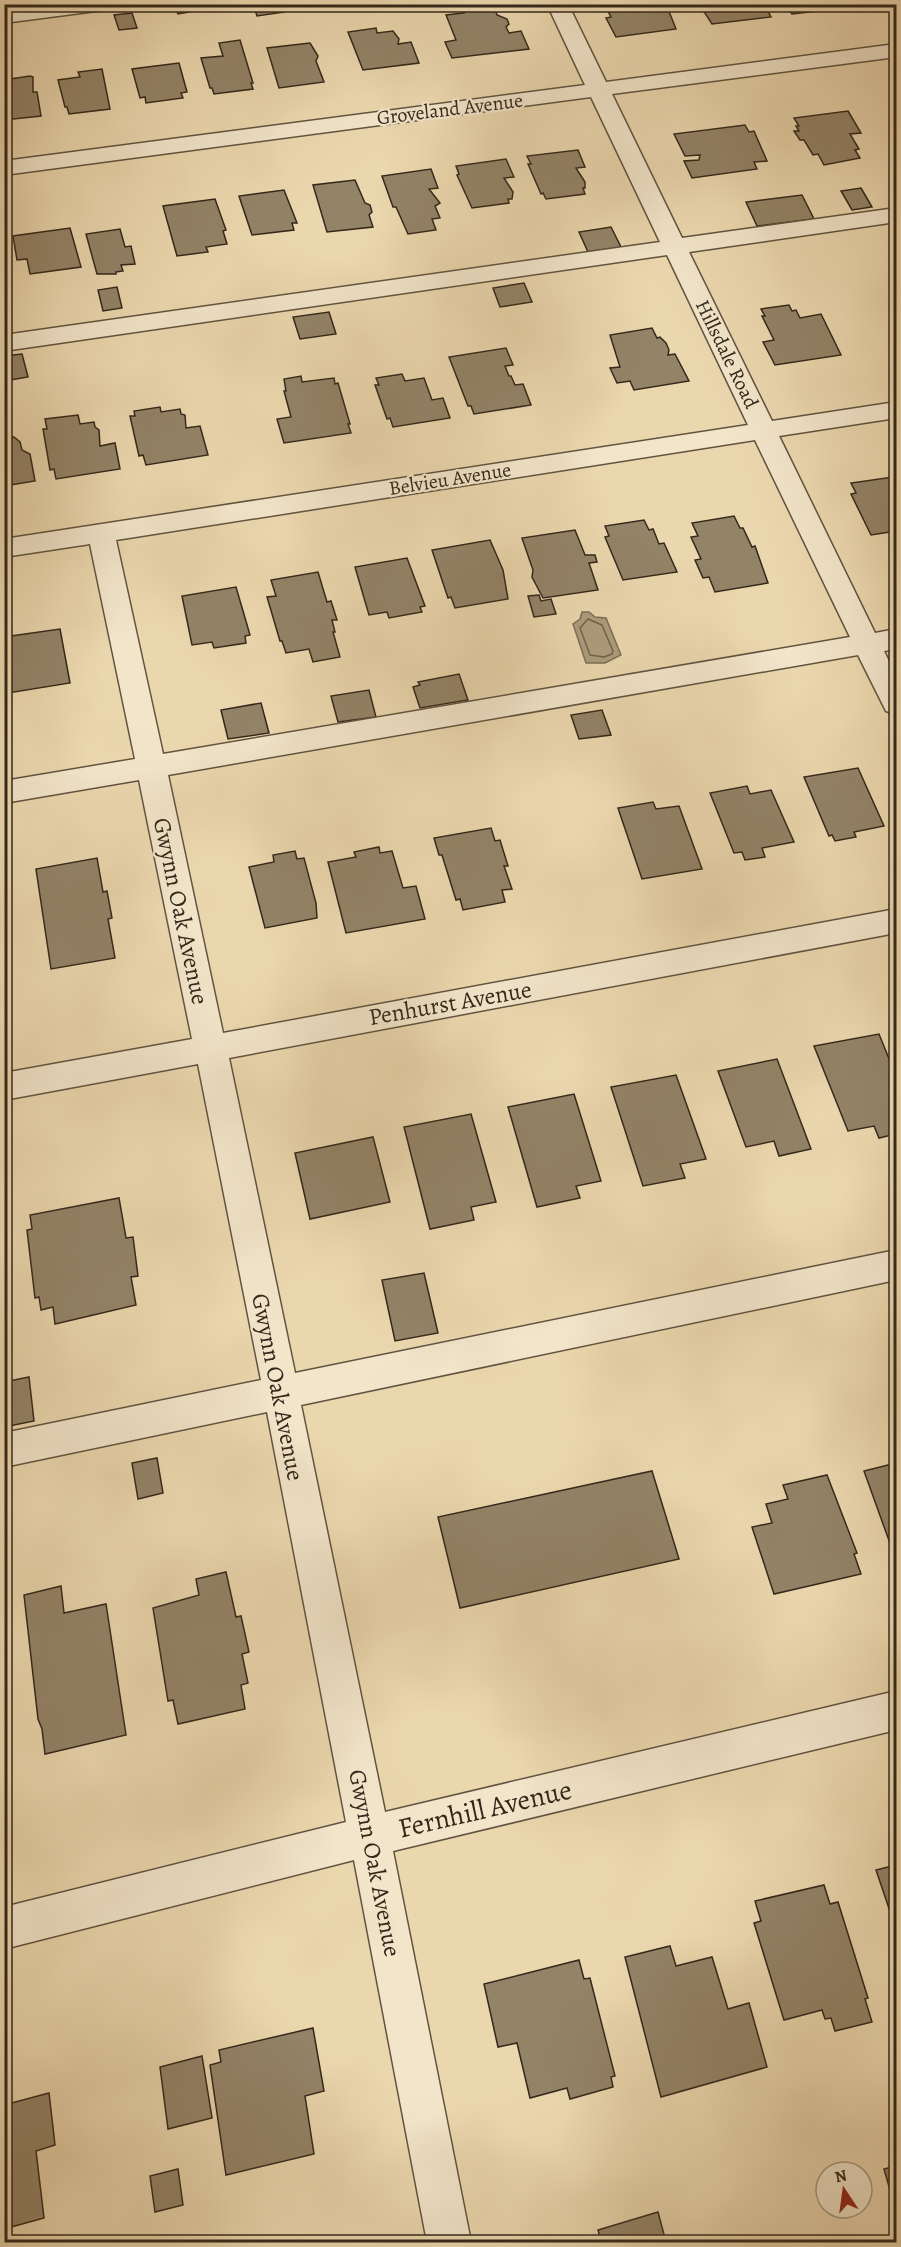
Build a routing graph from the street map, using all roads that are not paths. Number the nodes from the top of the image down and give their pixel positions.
1 (104, 4) edge
2 (557, 4) edge
3 (4, 17) edge
4 (897, 50) edge
5 (598, 89) junction
6 (4, 168) edge
7 (897, 215) edge
8 (675, 246) junction
9 (4, 343) edge
10 (897, 410) edge
11 (763, 431) junction
12 (101, 533) junction
13 (4, 548) edge
14 (897, 639) edge
15 (867, 644) junction
16 (897, 704) edge
17 (151, 767) junction
18 (4, 792) edge
19 (897, 921) edge
20 (210, 1047) junction
21 (4, 1087) edge
22 (897, 1265) edge
23 (279, 1392) junction
24 (4, 1450) edge
25 (897, 1711) edge
26 (370, 1836) junction
27 (4, 1928) edge
28 (449, 2242) edge

1 - 3 street
2 - 5 street, Hillsdale Road
4 - 5 street, Groveland Avenue
5 - 6 street, Groveland Avenue
5 - 8 street, Hillsdale Road
7 - 8 street
8 - 9 street
8 - 11 street, Hillsdale Road
10 - 11 street, Belvieu Avenue
11 - 12 street, Belvieu Avenue
11 - 15 street, Hillsdale Road
12 - 13 street, Belvieu Avenue
12 - 17 street, Gwynn Oak Avenue
14 - 15 street
15 - 16 street, Hillsdale Road
15 - 17 street
17 - 18 street
17 - 20 street, Gwynn Oak Avenue
19 - 20 street, Penhurst Avenue
20 - 21 street, Penhurst Avenue
20 - 23 street, Gwynn Oak Avenue
22 - 23 street
23 - 24 street
23 - 26 street, Gwynn Oak Avenue
25 - 26 street, Fernhill Avenue
26 - 27 street, Fernhill Avenue
26 - 28 street, Gwynn Oak Avenue

